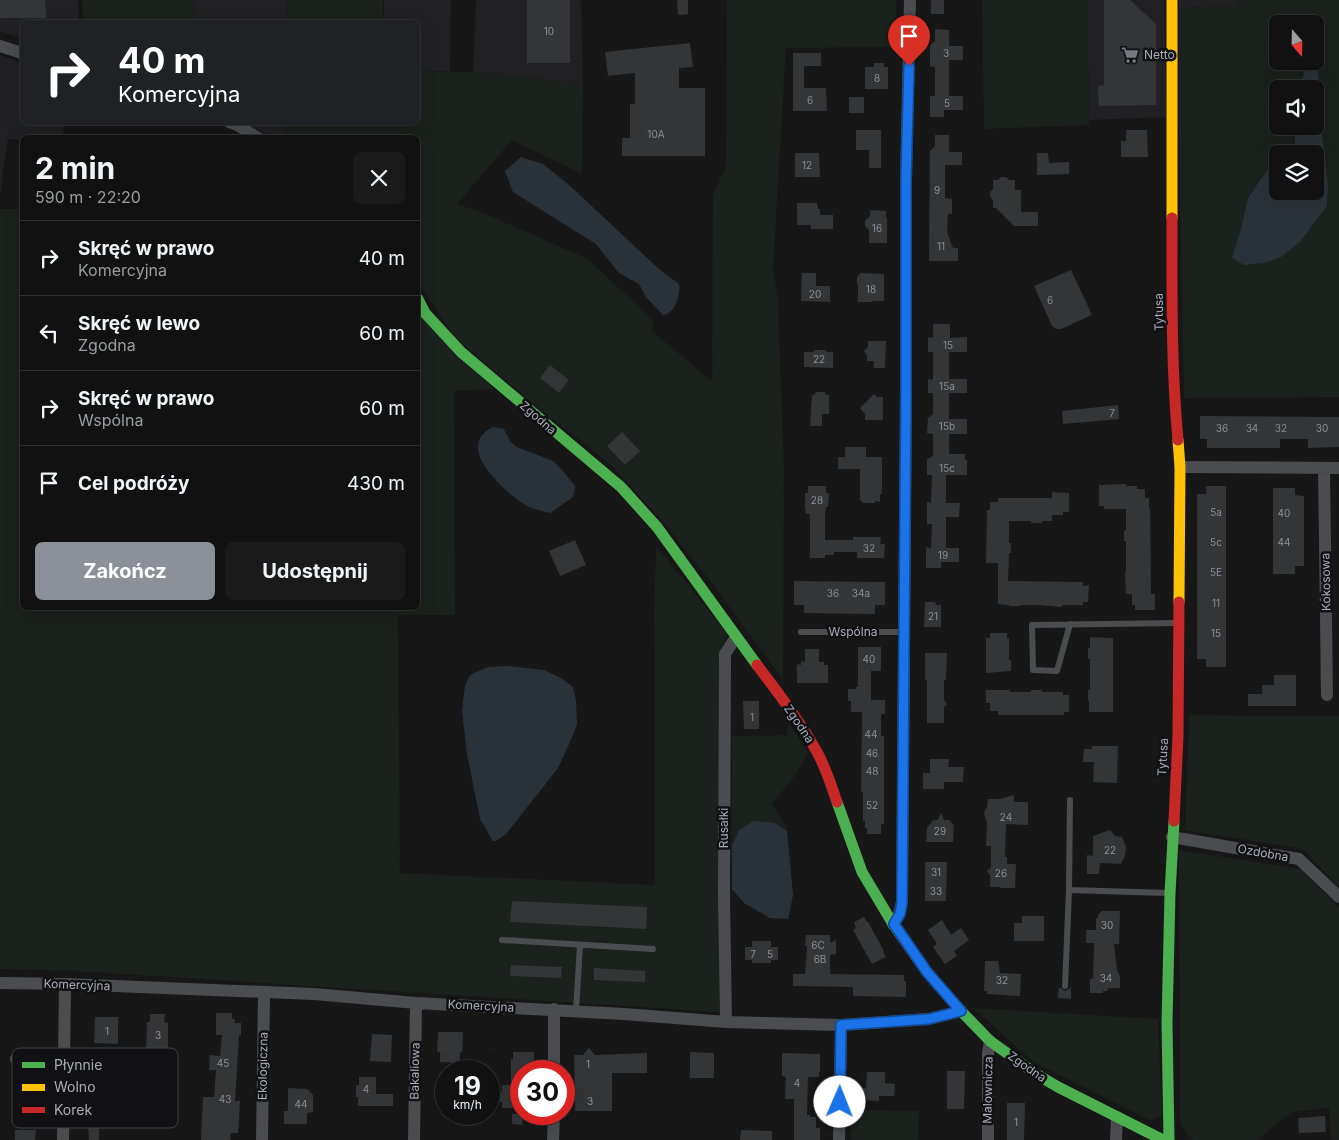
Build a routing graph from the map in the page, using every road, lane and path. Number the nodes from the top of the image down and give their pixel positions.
1 (910, 0) edge
2 (1172, 0) edge
3 (0, 46) edge
4 (20, 52) edge
5 (237, 125) edge
6 (253, 135) edge
7 (420, 302) edge
8 (1180, 467) junction
9 (1324, 468) junction
10 (1339, 468) edge
11 (1179, 623) junction
12 (1070, 624) junction
13 (801, 632) dead end
14 (904, 632) junction
15 (736, 636) junction
16 (1326, 695) dead end
17 (1070, 800) dead end
18 (1172, 837) junction
19 (1069, 890) junction
20 (1170, 893) junction
21 (1339, 897) edge
22 (894, 924) junction
23 (502, 940) dead end
24 (580, 945) junction
25 (653, 949) dead end
26 (0, 983) edge
27 (65, 984) junction
28 (1065, 986) dead end
29 (264, 992) junction
30 (416, 1002) junction
31 (554, 1009) junction
32 (576, 1011) junction
33 (961, 1011) junction
34 (726, 1022) junction
35 (841, 1025) junction
36 (990, 1041) junction
37 (64, 1048) edge
38 (554, 1060) edge
39 (1118, 1117) junction
40 (554, 1125) edge
41 (262, 1140) edge
42 (414, 1140) edge
43 (553, 1140) edge
44 (839, 1140) edge
45 (988, 1140) edge
46 (1116, 1140) edge
47 (1163, 1140) edge
48 (1169, 1140) edge

1 - 14 street
2 - 8 street, Tytusa
3 - 4 street
5 - 6 street
7 - 15 street, Zgodna
8 - 9 street
8 - 11 street, Tytusa
9 - 10 street
9 - 16 street, Kokosowa
11 - 12 lane
11 - 18 street, Tytusa
12 - 12 lane
13 - 14 lane, Wspólna
14 - 22 street
15 - 22 street, Zgodna
15 - 34 street, Rusałki
17 - 19 lane
18 - 20 street, Tytusa
18 - 21 street, Ozdobna
19 - 20 lane
19 - 28 lane
20 - 48 street, Tytusa
22 - 33 street, Zgodna
23 - 24 lane
24 - 25 lane
24 - 32 lane
26 - 27 street, Komercyjna
27 - 29 street, Komercyjna
27 - 37 street
29 - 30 street, Komercyjna
29 - 41 street, Ekologiczna
30 - 31 street, Komercyjna
30 - 42 street, Bakaliowa
31 - 32 street, Komercyjna
31 - 38 street
32 - 34 street, Komercyjna
33 - 35 street, Komercyjna
33 - 36 street, Zgodna
34 - 35 street, Komercyjna
35 - 44 street
36 - 39 street, Zgodna
36 - 45 street, Malownicza
39 - 46 street
39 - 47 street, Zgodna
40 - 43 street

